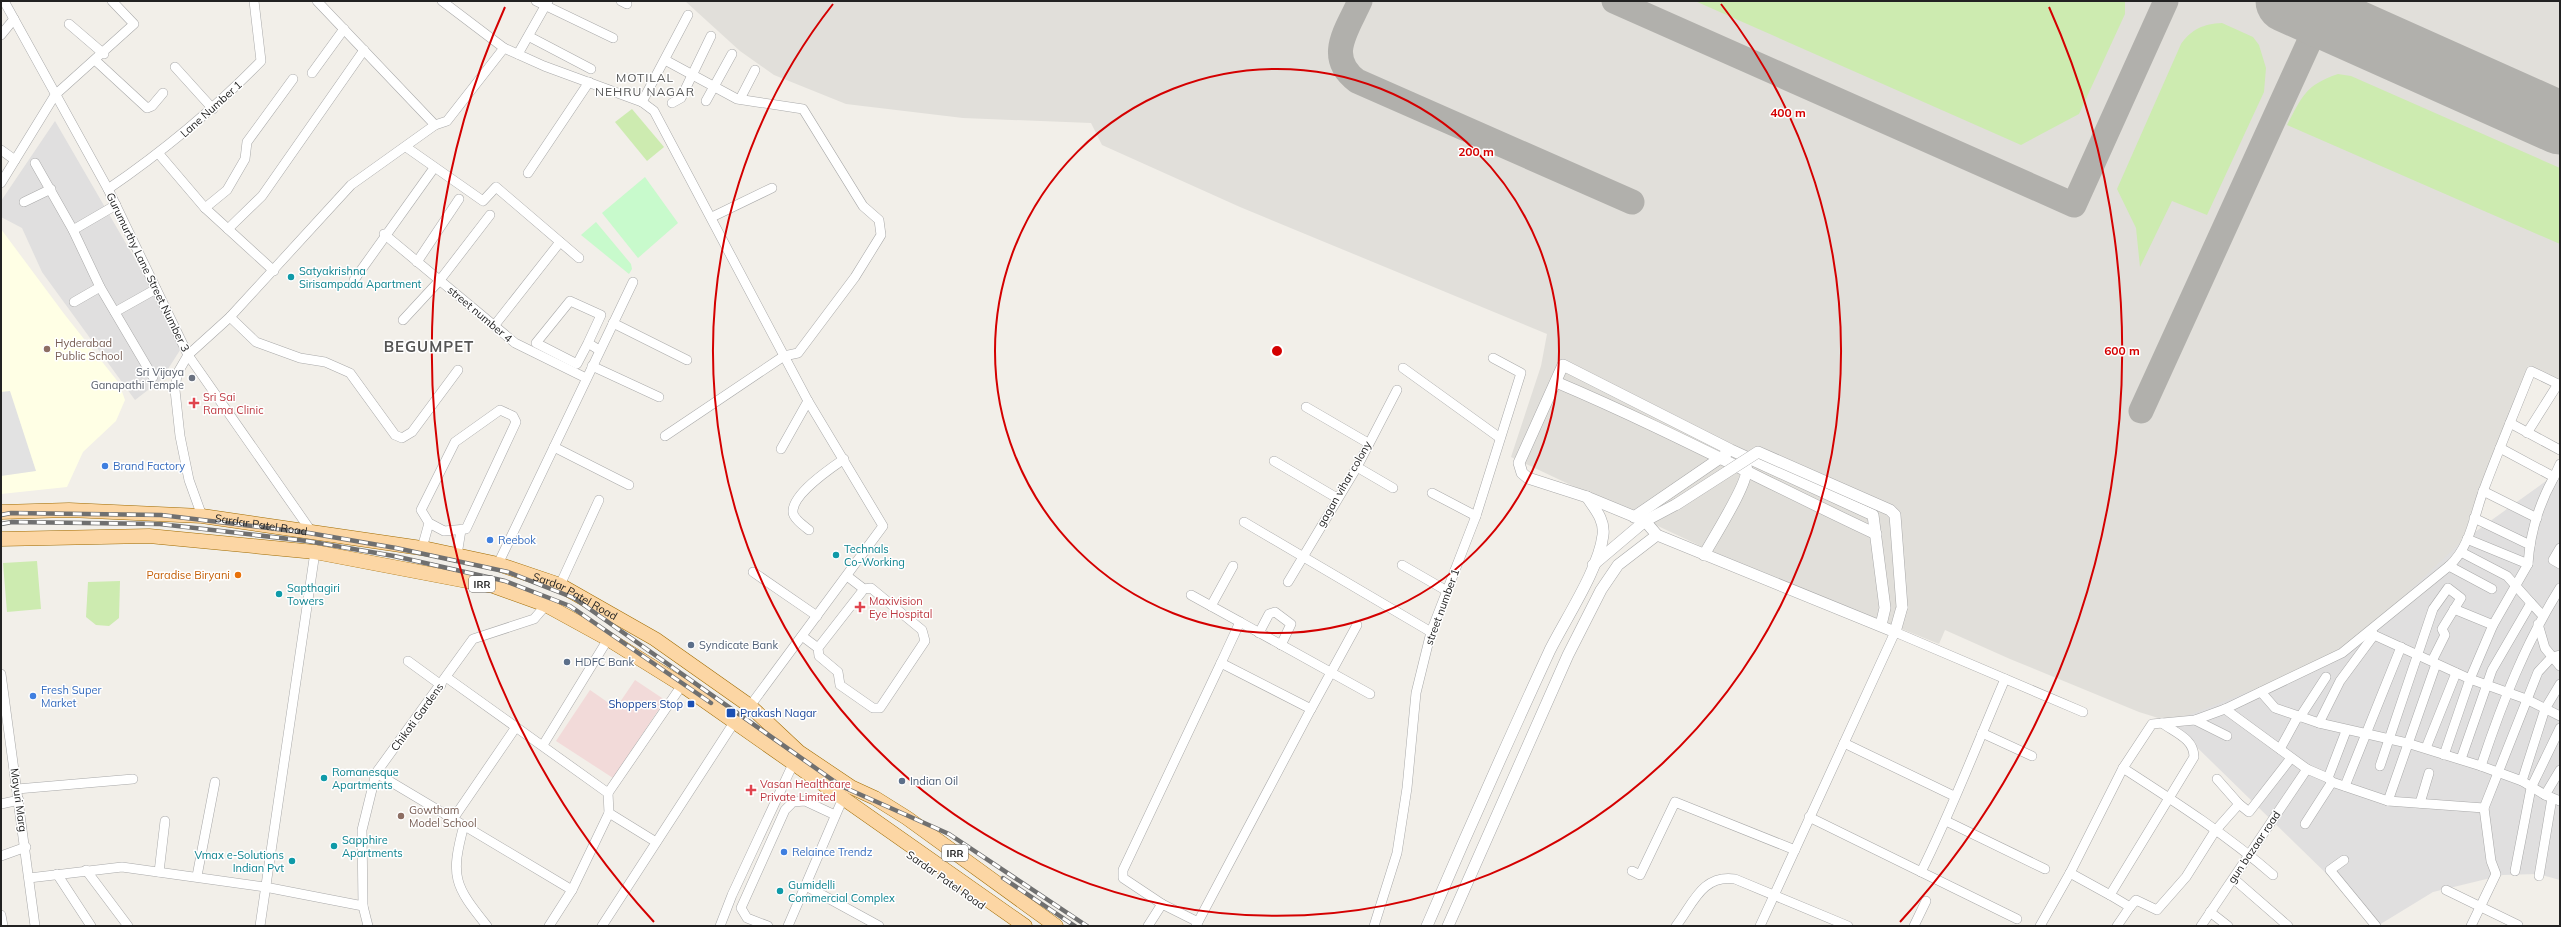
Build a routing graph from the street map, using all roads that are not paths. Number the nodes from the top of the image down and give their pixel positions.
1 (4, 1) edge
2 (112, 1) edge
3 (254, 1) edge
4 (317, 1) edge
5 (442, 1) edge
6 (536, 1) edge
7 (548, 3) edge
8 (688, 15) dead end
9 (14, 19) junction
10 (69, 24) dead end
11 (344, 29) junction
12 (1, 35) edge
13 (711, 36) dead end
14 (530, 37) junction
15 (613, 38) dead end
16 (504, 48) junction
17 (364, 50) junction
18 (104, 54) junction
19 (518, 54) junction
20 (732, 54) dead end
21 (665, 60) junction
22 (96, 61) junction
23 (175, 67) dead end
24 (591, 69) dead end
25 (755, 70) dead end
26 (312, 73) dead end
27 (691, 74) junction
28 (292, 79) dead end
29 (589, 82) junction
30 (714, 87) junction
31 (163, 93) dead end
32 (56, 95) junction
33 (740, 99) junction
34 (706, 101) dead end
35 (642, 102) junction
36 (672, 103) dead end
37 (213, 109) junction
38 (435, 125) junction
39 (406, 147) junction
40 (1, 150) edge
41 (159, 154) junction
42 (15, 160) junction
43 (35, 163) dead end
44 (434, 168) junction
45 (528, 173) dead end
46 (1, 181) edge
47 (772, 188) dead end
48 (51, 189) junction
49 (108, 189) junction
50 (459, 199) dead end
51 (24, 202) dead end
52 (116, 205) junction
53 (205, 208) junction
54 (490, 215) dead end
55 (712, 217) junction
56 (228, 229) junction
57 (73, 230) junction
58 (384, 234) junction
59 (560, 242) junction
60 (579, 258) dead end
61 (417, 262) junction
62 (274, 271) junction
63 (354, 280) dead end
64 (440, 280) junction
65 (633, 282) dead end
66 (100, 287) junction
67 (156, 288) junction
68 (74, 302) dead end
69 (115, 312) junction
70 (230, 317) junction
71 (403, 320) dead end
72 (613, 323) junction
73 (494, 326) junction
74 (588, 343) junction
75 (600, 350) junction
76 (188, 355) junction
77 (784, 356) junction
78 (1493, 358) dead end
79 (687, 360) dead end
80 (592, 366) junction
81 (1403, 368) dead end
82 (458, 370) dead end
83 (153, 377) dead end
84 (586, 378) junction
85 (1556, 382) junction
86 (2559, 385) edge
87 (1397, 390) dead end
88 (659, 397) dead end
89 (808, 401) junction
90 (1306, 407) dead end
91 (2510, 423) junction
92 (2528, 433) junction
93 (665, 436) dead end
94 (1500, 438) junction
95 (1368, 443) junction
96 (554, 447) junction
97 (2500, 448) junction
98 (781, 449) dead end
99 (2560, 450) edge
100 (1721, 457) junction
101 (844, 459) junction
102 (1274, 461) dead end
103 (2560, 464) edge
104 (1357, 467) junction
105 (1748, 472) junction
106 (2554, 477) junction
107 (629, 486) dead end
108 (1393, 488) dead end
109 (2483, 491) junction
110 (1432, 493) dead end
111 (1587, 497) junction
112 (1337, 498) junction
113 (599, 500) dead end
114 (1, 512) edge
115 (202, 516) junction
116 (1476, 516) junction
117 (1634, 517) junction
118 (2474, 518) junction
119 (2537, 518) junction
120 (1645, 521) junction
121 (1244, 522) dead end
122 (429, 523) junction
123 (461, 530) junction
124 (809, 530) dead end
125 (311, 532) junction
126 (1876, 534) junction
127 (1657, 535) junction
128 (1, 539) edge
129 (2468, 539) junction
130 (2530, 545) junction
131 (422, 548) junction
132 (2560, 548) edge
133 (314, 552) junction
134 (2461, 552) junction
135 (1704, 554) junction
136 (457, 555) junction
137 (1302, 556) junction
138 (498, 564) junction
139 (2528, 564) junction
140 (2560, 564) edge
141 (1402, 565) dead end
142 (1233, 566) dead end
143 (1593, 566) junction
144 (2449, 566) junction
145 (753, 572) dead end
146 (847, 576) junction
147 (1288, 582) dead end
148 (1585, 582) junction
149 (560, 585) junction
150 (2518, 586) junction
151 (2560, 588) edge
152 (864, 589) junction
153 (1601, 590) junction
154 (2492, 590) dead end
155 (1447, 591) junction
156 (1191, 595) dead end
157 (2531, 603) junction
158 (546, 605) junction
159 (1212, 606) junction
160 (2454, 609) junction
161 (817, 616) junction
162 (2543, 616) junction
163 (1240, 622) junction
164 (1881, 624) junction
165 (2538, 624) junction
166 (1356, 625) dead end
167 (2493, 625) junction
168 (1431, 632) junction
169 (1895, 632) junction
170 (1259, 633) junction
171 (2372, 633) junction
172 (802, 636) junction
173 (608, 638) junction
174 (1281, 645) junction
175 (2401, 647) junction
176 (818, 648) junction
177 (1551, 648) junction
178 (2417, 654) junction
179 (1568, 655) junction
180 (2556, 656) edge
181 (408, 661) dead end
182 (2434, 662) junction
183 (1221, 663) junction
184 (2560, 666) edge
185 (1329, 673) junction
186 (2456, 673) junction
187 (1, 674) edge
188 (2326, 677) dead end
189 (2004, 679) junction
190 (2470, 679) junction
191 (443, 681) junction
192 (2560, 684) edge
193 (682, 685) junction
194 (2486, 685) junction
195 (2, 689) edge
196 (2261, 692) junction
197 (2506, 692) junction
198 (1370, 694) dead end
199 (2526, 699) junction
200 (750, 706) junction
201 (1311, 709) junction
202 (2225, 709) junction
203 (2545, 709) junction
204 (2083, 712) dead end
205 (2299, 716) junction
206 (2560, 716) edge
207 (2195, 720) junction
208 (735, 721) junction
209 (2162, 723) junction
210 (2320, 723) junction
211 (516, 727) junction
212 (2560, 728) edge
213 (2346, 730) junction
214 (1982, 733) junction
215 (2368, 735) junction
216 (2226, 736) dead end
217 (2389, 739) junction
218 (1844, 743) junction
219 (2407, 743) junction
220 (543, 745) junction
221 (2426, 748) junction
222 (2280, 749) junction
223 (2444, 754) junction
224 (2032, 756) dead end
225 (2291, 758) junction
226 (2461, 759) junction
227 (793, 764) junction
228 (2380, 766) dead end
229 (2481, 766) junction
230 (2123, 768) junction
231 (2308, 769) junction
232 (2560, 770) edge
233 (2499, 772) junction
234 (376, 773) junction
235 (2429, 773) dead end
236 (133, 779) dead end
237 (2217, 779) dead end
238 (2330, 780) junction
239 (2522, 781) junction
240 (215, 782) dead end
241 (2345, 786) junction
242 (2531, 788) junction
243 (17, 789) junction
244 (608, 793) junction
245 (847, 793) junction
246 (1954, 796) junction
247 (2170, 798) junction
248 (2552, 798) edge
249 (19, 800) junction
250 (2388, 801) junction
251 (2420, 803) junction
252 (1, 804) edge
253 (2239, 804) junction
254 (2484, 808) junction
255 (609, 813) junction
256 (835, 815) junction
257 (1809, 817) junction
258 (453, 819) junction
259 (166, 821) dead end
260 (1946, 821) junction
261 (2305, 824) dead end
262 (464, 825) junction
263 (2215, 831) junction
264 (893, 834) junction
265 (1466, 834) junction
266 (908, 838) junction
267 (656, 842) junction
268 (1484, 842) junction
269 (26, 847) junction
270 (1795, 850) junction
271 (2249, 854) junction
272 (1, 856) edge
273 (2344, 860) dead end
274 (86, 870) junction
275 (2046, 870) dead end
276 (2515, 870) dead end
277 (1632, 871) dead end
278 (159, 872) junction
279 (1921, 872) junction
280 (2070, 873) junction
281 (57, 874) junction
282 (2273, 875) dead end
283 (197, 876) junction
284 (2539, 876) dead end
285 (29, 878) junction
286 (2234, 878) junction
287 (265, 886) junction
288 (806, 886) junction
289 (572, 890) junction
290 (2446, 890) dead end
291 (2110, 895) junction
292 (1773, 897) junction
293 (1926, 901) dead end
294 (1162, 904) junction
295 (363, 906) junction
296 (2130, 907) junction
297 (2479, 907) junction
298 (2210, 912) junction
299 (1, 915) edge
300 (2017, 919) dead end
301 (1197, 924) edge
302 (2518, 925) dead end
303 (3, 926) edge
304 (35, 926) edge
305 (91, 926) edge
306 (128, 926) edge
307 (260, 926) edge
308 (368, 926) edge
309 (487, 926) edge
310 (549, 926) edge
311 (602, 926) edge
312 (720, 926) edge
313 (768, 926) edge
314 (788, 926) edge
315 (879, 926) edge
316 (1011, 926) edge
317 (1024, 926) edge
318 (1042, 926) edge
319 (1056, 926) edge
320 (1148, 926) edge
321 (1374, 926) edge
322 (1427, 926) edge
323 (1448, 926) edge
324 (1676, 926) edge
325 (1760, 926) edge
326 (1848, 926) edge
327 (1914, 926) edge
328 (2040, 926) edge
329 (2117, 926) edge
330 (2201, 926) edge
331 (2228, 926) edge
332 (2288, 926) edge
333 (2376, 926) edge
334 (2471, 926) edge

1 - 9 street, Gurumurthy Lane Street Number 3
2 - 18 street
3 - 37 street, Lane Number 1
4 - 11 street
5 - 16 street
6 - 7 street
7 - 14 street
7 - 15 street
8 - 21 street
9 - 12 street
9 - 32 street, Gurumurthy Lane Street Number 3
10 - 18 street
11 - 17 street
11 - 26 street
13 - 27 street
14 - 19 street
14 - 24 street
16 - 19 street
16 - 38 street
17 - 38 street
17 - 56 street
18 - 22 street
19 - 29 street
20 - 30 street
21 - 27 street
21 - 35 street
22 - 31 street
22 - 32 street
23 - 37 street
25 - 33 street
27 - 30 street
27 - 36 street
28 - 53 street
29 - 35 street
29 - 45 street
30 - 33 street
30 - 34 street
32 - 42 street
32 - 49 street, Gurumurthy Lane Street Number 3
33 - 77 street
35 - 55 street
37 - 41 street, Lane Number 1
38 - 39 street
39 - 44 street
39 - 62 street
40 - 42 street
41 - 49 street, Lane Number 1
41 - 53 street
42 - 46 street
43 - 48 street
44 - 58 street
44 - 59 street
47 - 55 street
48 - 51 street
48 - 57 street
49 - 52 street, Gurumurthy Lane Street Number 3
50 - 61 street
52 - 57 street
52 - 67 street, Gurumurthy Lane Street Number 3
53 - 56 street
54 - 64 street
55 - 77 street
56 - 62 street
57 - 66 street
58 - 61 street, street number 4
58 - 63 street
59 - 60 street
59 - 73 street
61 - 64 street, street number 4
62 - 70 street
64 - 71 street
64 - 73 street, street number 4
65 - 72 street
66 - 68 street
66 - 69 street
67 - 69 street
67 - 76 street, Gurumurthy Lane Street Number 3
69 - 83 street
70 - 76 street
70 - 82 street
72 - 75 street
72 - 79 street
73 - 84 street, street number 4
74 - 74 street
74 - 75 street
75 - 80 street
76 - 115 street
76 - 125 street, Gurumurthy Lane Street Number 3
77 - 89 street
77 - 93 street
78 - 94 street, street number 1
80 - 84 street
80 - 88 street
81 - 94 street
84 - 96 street
85 - 100 street
85 - 111 street
85 - 126 street
86 - 91 street
86 - 92 street
87 - 95 street, gagan vihar colony
89 - 98 street
89 - 101 street
90 - 95 street
91 - 92 street
91 - 97 street
92 - 99 street
94 - 116 street, street number 1
95 - 104 street, gagan vihar colony
96 - 107 street
96 - 138 street
97 - 106 street
97 - 109 street
100 - 105 street
100 - 117 street
101 - 124 street
101 - 146 street
102 - 112 street
103 - 106 street
104 - 108 street
104 - 112 street, gagan vihar colony
105 - 126 street
105 - 135 street
106 - 119 street
109 - 118 street
109 - 119 street
110 - 116 street
111 - 117 street
111 - 143 street
112 - 137 street, gagan vihar colony
113 - 149 street
114 - 115 main road, Sardar Patel Road / IRR
115 - 125 main road, Sardar Patel Road / IRR
116 - 155 street, street number 1
117 - 120 street
118 - 129 street
118 - 130 street
119 - 130 street
120 - 127 street
120 - 143 street
120 - 169 street, bridge
121 - 137 street
122 - 123 street
122 - 123 street
122 - 131 street
123 - 136 street
125 - 131 main road, Sardar Patel Road / IRR
126 - 164 street
127 - 135 street
127 - 153 street
128 - 133 main road, Sardar Patel Road / IRR
129 - 134 street
129 - 139 street
130 - 139 street
131 - 136 main road, Sardar Patel Road / IRR
132 - 140 street
133 - 158 main road, Sardar Patel Road / IRR
133 - 287 street
134 - 144 street
134 - 150 street
135 - 164 street
136 - 138 main road, Sardar Patel Road / IRR
137 - 147 street, gagan vihar colony
137 - 168 street
138 - 149 main road, Sardar Patel Road / IRR
139 - 150 street
141 - 155 street
142 - 159 street
143 - 148 street
144 - 154 street
144 - 171 street
145 - 161 street
146 - 152 street
146 - 161 street
148 - 153 street
148 - 177 street
149 - 200 main road, Sardar Patel Road / IRR
150 - 157 street
150 - 167 street
151 - 162 street
152 - 176 street
152 - 176 street
153 - 179 street
155 - 168 street, street number 1
156 - 159 street
157 - 162 street
157 - 194 street
158 - 173 main road, Sardar Patel Road / IRR
158 - 191 street, Chikoti Gardens
159 - 163 street
160 - 167 street
160 - 178 street
160 - 182 street
161 - 172 street
162 - 165 street
163 - 170 street
163 - 183 street
164 - 169 street
165 - 180 street
165 - 197 street
166 - 185 street
167 - 190 street
168 - 321 street, street number 1
169 - 189 street
169 - 218 street
170 - 174 street
170 - 174 street
171 - 175 street
171 - 196 street
171 - 210 street
172 - 176 street
172 - 200 street
173 - 193 main road, Sardar Patel Road / IRR
173 - 220 street
174 - 185 street
175 - 178 street
175 - 215 street
177 - 179 street
177 - 265 street
178 - 182 street
178 - 217 street
179 - 268 street
180 - 184 street
180 - 199 street
181 - 191 street
182 - 186 street
182 - 219 street
183 - 201 street
183 - 294 street
185 - 198 street
185 - 201 street
186 - 190 street
186 - 221 street
187 - 195 street, Mayuri Marg
188 - 205 street
189 - 204 street
189 - 214 street
190 - 194 street
190 - 223 street
191 - 211 street
191 - 234 street, Chikoti Gardens
192 - 203 street
193 - 208 main road, Sardar Patel Road / IRR
193 - 244 street
194 - 197 street
194 - 226 street
195 - 243 street, Mayuri Marg
196 - 202 street
196 - 205 street
197 - 199 street
197 - 229 street
199 - 203 street
199 - 233 street
200 - 245 main road, Sardar Patel Road / IRR
201 - 301 street
202 - 207 street
202 - 222 street
203 - 206 street
203 - 239 street
205 - 210 street
205 - 222 street
207 - 209 street
207 - 216 street
208 - 227 main road, Sardar Patel Road / IRR
208 - 267 street
209 - 230 street
209 - 247 street
210 - 213 street
211 - 220 street
211 - 258 street
212 - 242 street
213 - 215 street
213 - 238 street
214 - 224 street
214 - 246 street
215 - 217 street
215 - 241 street
217 - 219 street
217 - 228 street
218 - 246 street
218 - 257 street
219 - 221 street
219 - 250 street
220 - 244 street
221 - 223 street
222 - 225 street
223 - 226 street
225 - 231 street
225 - 253 street
226 - 229 street
227 - 245 main road, Sardar Patel Road / IRR
227 - 312 street
229 - 233 street
230 - 247 street
230 - 280 street
231 - 238 street
231 - 271 street, gun bazaar road
232 - 248 street
233 - 239 street
233 - 254 street
234 - 258 street
234 - 295 street, Chikoti Gardens
235 - 251 street
236 - 243 street
237 - 253 street
238 - 241 street
238 - 261 street
239 - 242 street
240 - 283 street
241 - 250 street
242 - 248 street
242 - 276 street
243 - 249 street, Mayuri Marg
244 - 255 street
245 - 256 street
245 - 264 main road, Sardar Patel Road / IRR
245 - 266 main road, IRR
245 - 319 main road, Sardar Patel Road / IRR
246 - 260 street
247 - 263 street
247 - 291 street
248 - 284 street
249 - 252 street
249 - 269 street, Mayuri Marg
250 - 251 street
251 - 254 street
253 - 263 street
254 - 297 street
255 - 267 street
255 - 289 street
256 - 288 street
256 - 313 street
257 - 270 street
257 - 279 street
258 - 262 street
259 - 278 street
260 - 275 street
260 - 279 street
262 - 289 street
262 - 309 street
263 - 271 street
263 - 296 street
264 - 266 main road, IRR
264 - 316 main road, Sardar Patel Road / IRR
265 - 268 street
265 - 322 street
266 - 317 main road, IRR
266 - 318 main road, IRR
267 - 311 street
268 - 323 street
269 - 272 street
269 - 285 street, Mayuri Marg
270 - 277 street
270 - 292 street
271 - 282 street
271 - 286 street, gun bazaar road
273 - 333 street
274 - 278 street
274 - 281 street
274 - 306 street
278 - 283 street
279 - 300 street
280 - 291 street
280 - 328 street
281 - 285 street
281 - 305 street
283 - 287 street
285 - 304 street, Mayuri Marg
286 - 298 street, gun bazaar road
286 - 332 street
287 - 295 street
287 - 307 street
288 - 314 street
288 - 315 street
289 - 310 street
290 - 297 street
291 - 296 street
292 - 324 street
292 - 325 street
292 - 326 street
293 - 327 street
294 - 301 street
294 - 320 street
295 - 308 street, Chikoti Gardens
296 - 329 street
297 - 302 street
297 - 334 street
298 - 330 street, gun bazaar road
298 - 331 street
299 - 303 street

